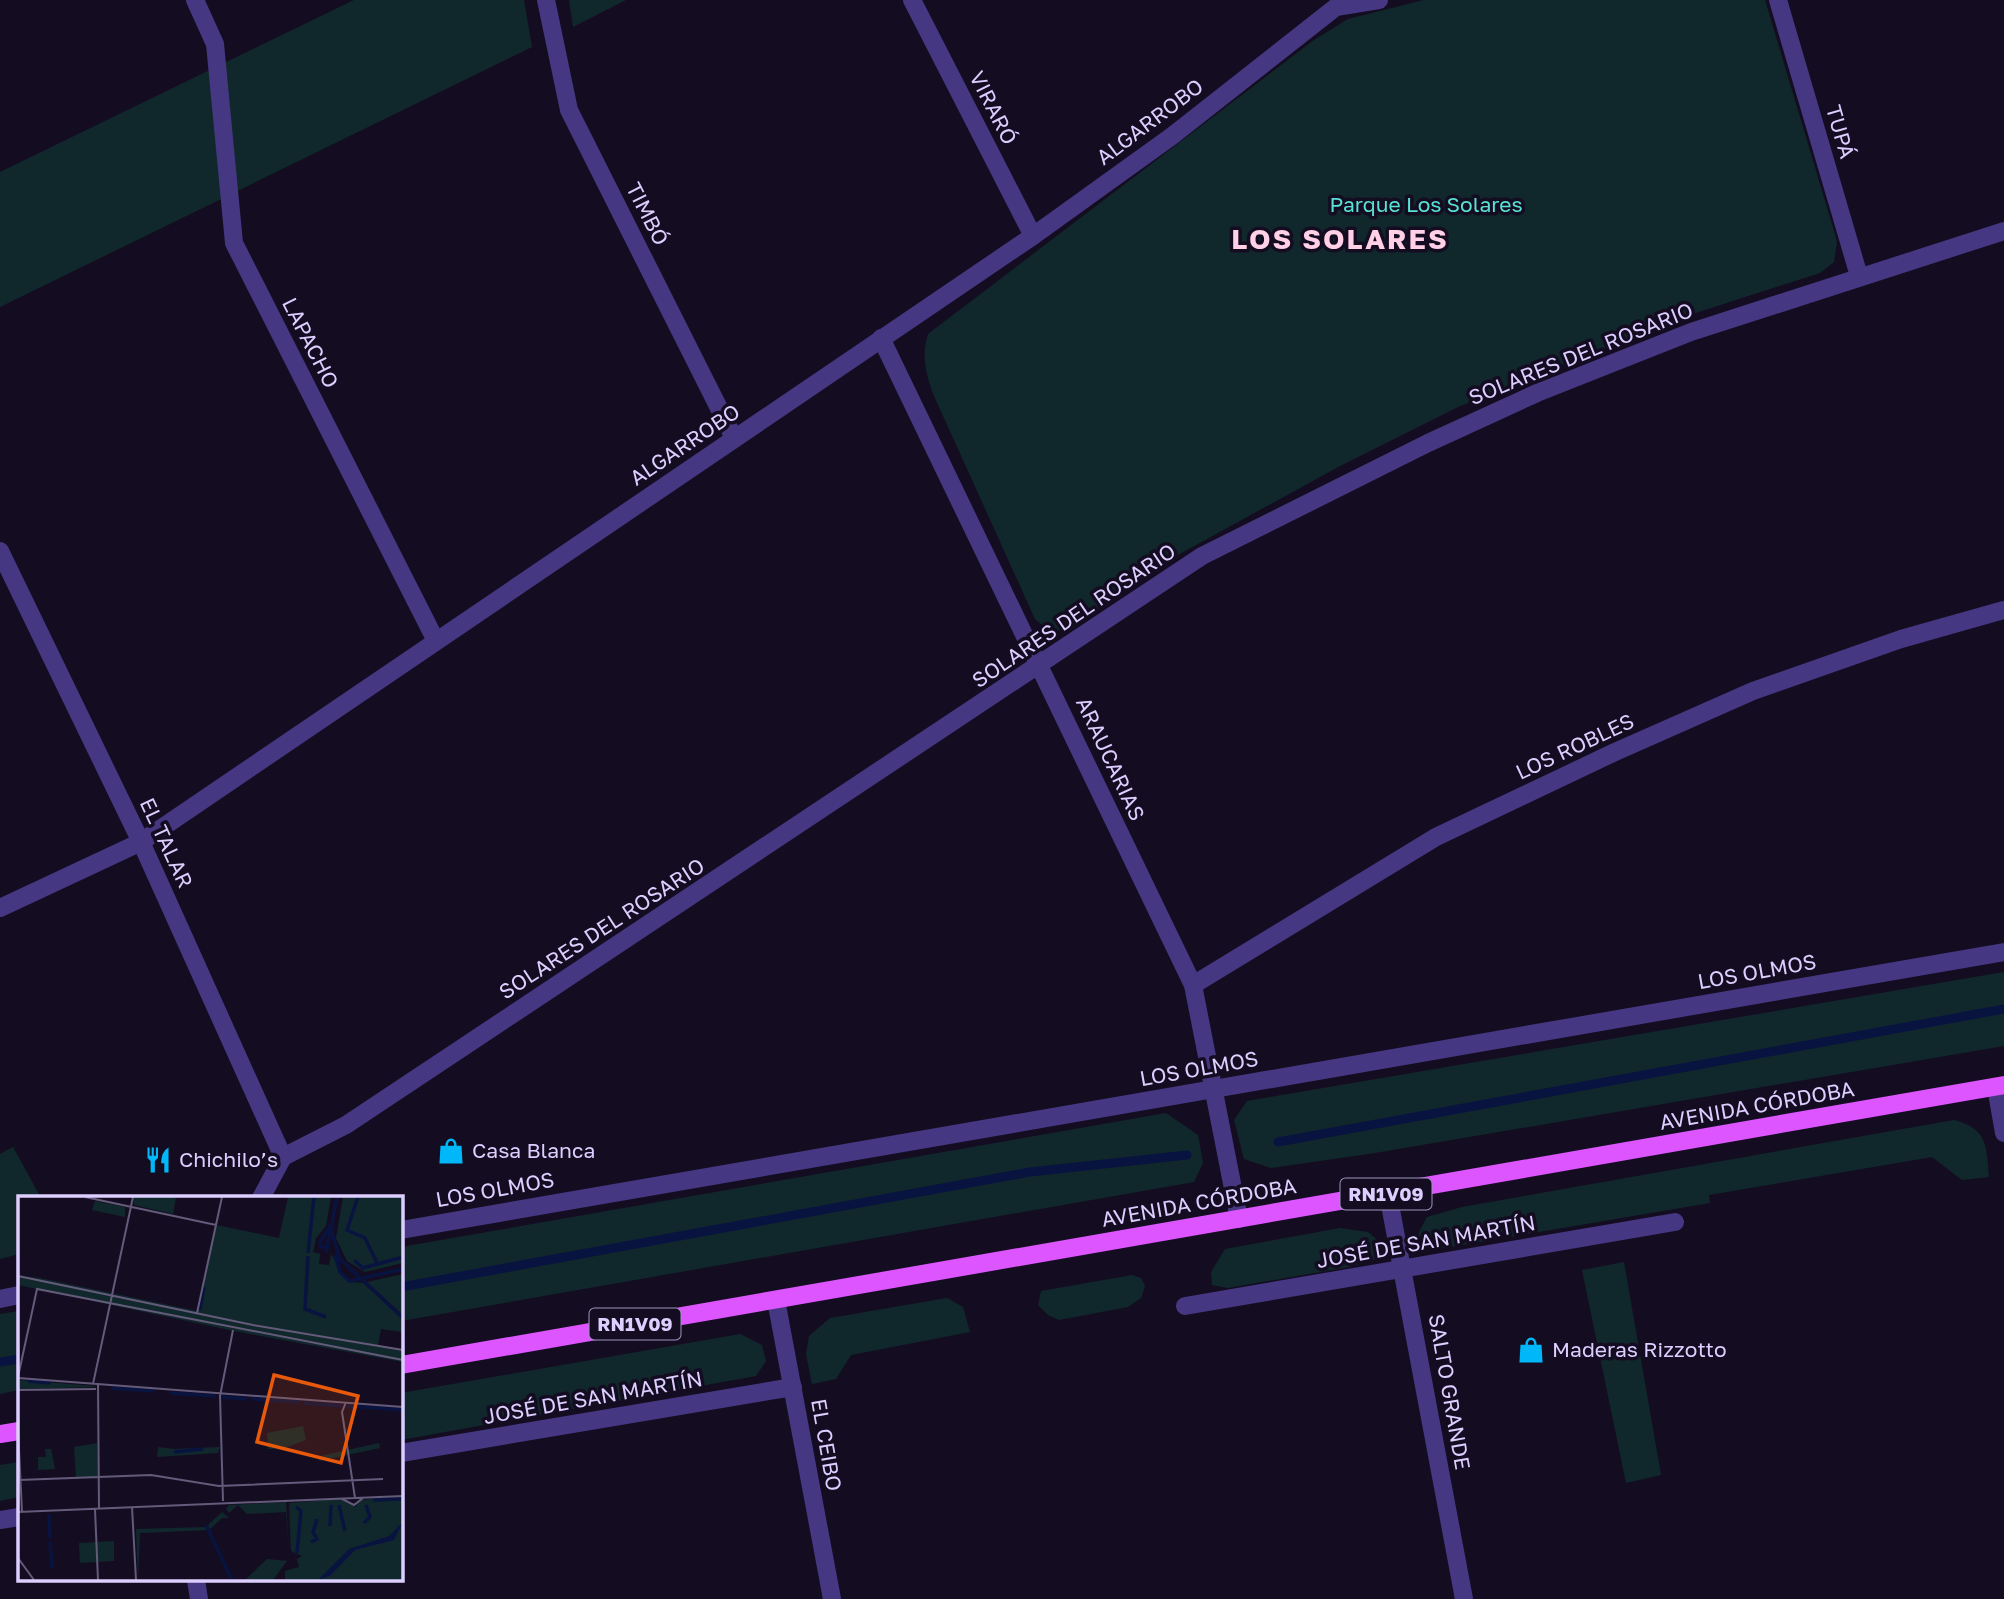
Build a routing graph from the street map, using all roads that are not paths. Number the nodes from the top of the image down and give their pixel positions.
1 (195, 0) edge
2 (546, 0) edge
3 (912, 0) edge
4 (1379, 0) edge
5 (1778, 0) edge
6 (1335, 4) edge
7 (2004, 231) edge
8 (1033, 236) junction
9 (1859, 276) junction
10 (881, 338) junction
11 (734, 438) junction
12 (0, 551) edge
13 (2004, 610) edge
14 (436, 642) junction
15 (1040, 664) junction
16 (141, 842) junction
17 (0, 908) edge
18 (2004, 951) edge
19 (1193, 985) junction
20 (2000, 1086) edge
21 (1212, 1090) junction
22 (2004, 1133) edge
23 (283, 1157) junction
24 (1388, 1194) junction
25 (262, 1196) edge
26 (1240, 1219) junction
27 (1675, 1222) dead end
28 (402, 1230) edge
29 (1403, 1268) junction
30 (18, 1296) edge
31 (0, 1299) edge
32 (776, 1300) junction
33 (1185, 1306) dead end
34 (402, 1365) edge
35 (793, 1387) junction
36 (18, 1431) edge
37 (0, 1434) edge
38 (402, 1453) edge
39 (18, 1517) edge
40 (0, 1520) edge
41 (832, 1599) edge
42 (1464, 1599) edge

1 - 14 street, LAPACHO
2 - 11 street, TIMBÓ
3 - 8 street, VIRARÓ
4 - 6 street, ALGARROBO
5 - 9 street, TUPÁ
6 - 8 street, ALGARROBO
7 - 9 street, SOLARES DEL ROSARIO
8 - 10 street, ALGARROBO
9 - 15 street, SOLARES DEL ROSARIO
10 - 11 street, ALGARROBO
10 - 15 street, ARAUCARIAS
11 - 14 street, ALGARROBO
12 - 16 street, EL TALAR
13 - 19 street, LOS ROBLES
14 - 16 street, ALGARROBO
15 - 19 street, ARAUCARIAS
15 - 23 street, SOLARES DEL ROSARIO
16 - 17 street, ALGARROBO
16 - 23 street, EL TALAR
18 - 21 street, LOS OLMOS
19 - 21 street, ARAUCARIAS
20 - 22 street
20 - 24 main road, AVENIDA CÓRDOBA / RN1V09
21 - 26 street, ARAUCARIAS
21 - 28 street, LOS OLMOS
23 - 25 street
24 - 26 main road, AVENIDA CÓRDOBA / RN1V09
24 - 29 street, SALTO GRANDE
26 - 32 main road, AVENIDA CÓRDOBA / RN1V09
27 - 29 street, JOSÉ DE SAN MARTÍN
29 - 33 street, JOSÉ DE SAN MARTÍN
29 - 42 street, SALTO GRANDE
30 - 31 street
32 - 34 main road, AVENIDA CÓRDOBA / RN1V09
32 - 35 street, EL CEIBO
35 - 38 street, JOSÉ DE SAN MARTÍN
35 - 41 street, EL CEIBO
36 - 37 main road
39 - 40 street

